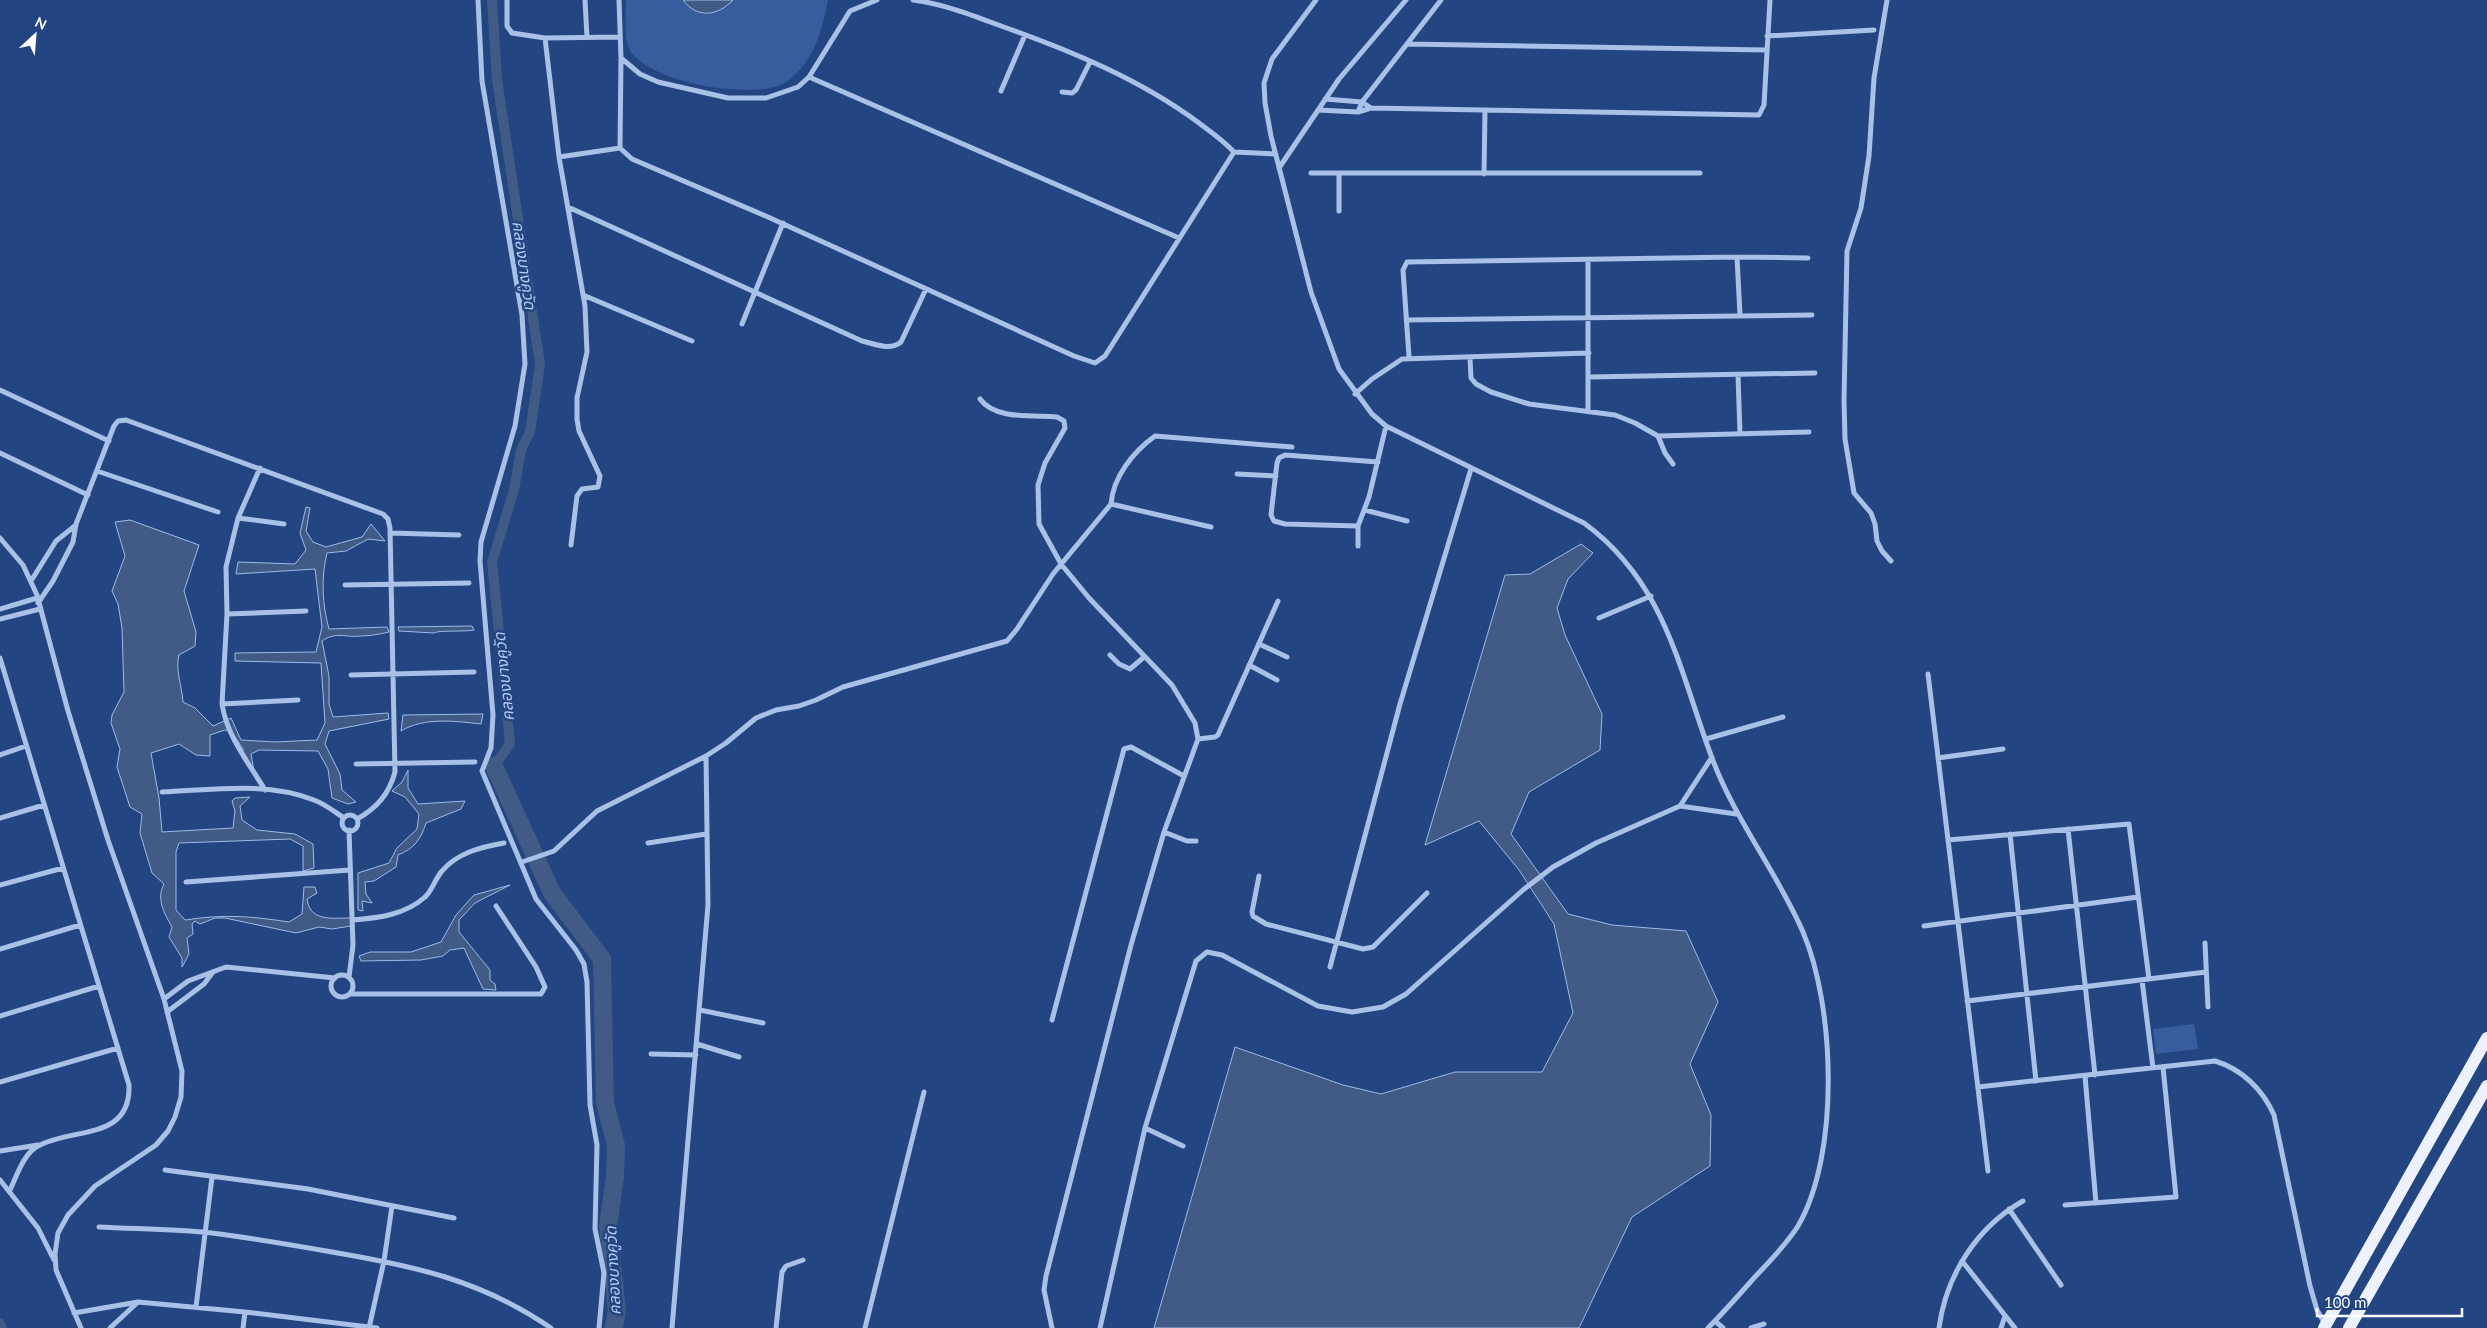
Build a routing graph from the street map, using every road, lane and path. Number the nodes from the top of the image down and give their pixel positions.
1 (478, 0) edge
2 (507, 0) edge
3 (585, 0) edge
4 (619, 0) edge
5 (876, 0) edge
6 (913, 0) edge
7 (1316, 0) edge
8 (1406, 0) edge
9 (1441, 0) edge
10 (1770, 0) edge
11 (1887, 0) edge
12 (1874, 30) dead end
13 (1025, 34) junction
14 (1768, 36) junction
15 (620, 37) junction
16 (545, 38) junction
17 (587, 38) junction
18 (1408, 44) junction
19 (1766, 50) junction
20 (621, 58) junction
21 (1090, 62) junction
22 (809, 77) junction
23 (1001, 91) dead end
24 (1062, 92) dead end
25 (1325, 99) junction
26 (1362, 102) junction
27 (1371, 108) junction
28 (1318, 110) junction
29 (1485, 110) junction
30 (1358, 112) junction
31 (620, 148) junction
32 (1234, 152) junction
33 (1276, 154) junction
34 (559, 157) junction
35 (1280, 168) junction
36 (1311, 173) dead end
37 (1700, 173) dead end
38 (1339, 174) junction
39 (1484, 174) junction
40 (568, 207) junction
41 (1339, 211) dead end
42 (783, 223) junction
43 (1179, 238) junction
44 (1738, 257) junction
45 (1808, 258) dead end
46 (1588, 261) junction
47 (926, 288) junction
48 (754, 292) junction
49 (583, 295) junction
50 (1740, 315) junction
51 (1812, 315) dead end
52 (1589, 318) junction
53 (1406, 320) junction
54 (742, 324) dead end
55 (692, 341) dead end
56 (1589, 353) junction
57 (1409, 357) junction
58 (1470, 358) junction
59 (1815, 373) dead end
60 (1738, 375) junction
61 (1589, 377) junction
62 (0, 390) edge
63 (1355, 394) junction
64 (980, 399) dead end
65 (1588, 410) junction
66 (1386, 426) junction
67 (1809, 432) dead end
68 (1740, 434) junction
69 (1658, 436) junction
70 (108, 441) junction
71 (1292, 447) dead end
72 (0, 453) edge
73 (1378, 462) junction
74 (1673, 464) dead end
75 (260, 468) junction
76 (1471, 469) junction
77 (97, 471) junction
78 (1238, 474) dead end
79 (1276, 476) junction
80 (88, 495) junction
81 (1111, 504) junction
82 (1365, 510) junction
83 (218, 512) dead end
84 (238, 518) junction
85 (1407, 521) dead end
86 (76, 524) junction
87 (284, 524) dead end
88 (1358, 526) junction
89 (1211, 527) dead end
90 (390, 533) junction
91 (459, 535) dead end
92 (0, 538) edge
93 (571, 545) dead end
94 (1358, 546) dead end
95 (1891, 561) dead end
96 (1059, 562) junction
97 (31, 581) junction
98 (390, 583) junction
99 (469, 583) dead end
100 (345, 585) dead end
101 (1650, 596) junction
102 (1278, 601) dead end
103 (39, 603) junction
104 (3, 608) edge
105 (306, 610) dead end
106 (227, 614) junction
107 (8, 617) junction
108 (1599, 618) dead end
109 (0, 619) edge
110 (1259, 644) junction
111 (1110, 655) dead end
112 (1144, 657) junction
113 (0, 658) edge
114 (1287, 658) dead end
115 (1249, 665) junction
116 (474, 672) dead end
117 (394, 674) junction
118 (1928, 674) dead end
119 (351, 675) dead end
120 (1277, 680) dead end
121 (7, 684) junction
122 (0, 686) edge
123 (298, 700) dead end
124 (222, 704) junction
125 (1783, 717) dead end
126 (1198, 738) junction
127 (1706, 739) junction
128 (26, 746) junction
129 (2003, 749) dead end
130 (0, 755) edge
131 (706, 756) junction
132 (1712, 758) junction
133 (1938, 758) junction
134 (395, 762) junction
135 (475, 762) dead end
136 (356, 764) dead end
137 (1184, 776) junction
138 (265, 790) junction
139 (162, 792) dead end
140 (44, 805) junction
141 (1680, 806) junction
142 (1736, 814) junction
143 (0, 818) edge
144 (344, 818) junction
145 (357, 819) junction
146 (2068, 829) junction
147 (349, 830) junction
148 (1164, 832) junction
149 (706, 834) junction
150 (2010, 834) junction
151 (1196, 840) dead end
152 (1948, 840) junction
153 (648, 842) dead end
154 (504, 843) dead end
155 (525, 861) junction
156 (63, 868) junction
157 (350, 870) junction
158 (1259, 876) dead end
159 (186, 882) dead end
160 (0, 885) edge
161 (1427, 893) dead end
162 (2138, 897) junction
163 (2076, 905) junction
164 (496, 906) dead end
165 (2018, 912) junction
166 (355, 920) junction
167 (1958, 920) junction
168 (80, 925) junction
169 (1924, 926) dead end
170 (1336, 941) junction
171 (2204, 943) dead end
172 (0, 949) edge
173 (1330, 967) dead end
174 (213, 972) junction
175 (2206, 972) junction
176 (349, 977) junction
177 (335, 978) junction
178 (2149, 979) junction
179 (2142, 980) junction
180 (99, 986) junction
181 (2085, 987) junction
182 (351, 994) junction
183 (2027, 994) junction
184 (164, 999) junction
185 (1967, 1001) junction
186 (2208, 1007) dead end
187 (700, 1010) junction
188 (167, 1012) junction
189 (0, 1016) edge
190 (1052, 1020) dead end
191 (763, 1023) dead end
192 (2487, 1038) edge
193 (697, 1044) junction
194 (118, 1048) junction
195 (651, 1054) dead end
196 (696, 1056) junction
197 (739, 1057) dead end
198 (2162, 1067) junction
199 (2153, 1068) junction
200 (2095, 1074) junction
201 (2085, 1076) junction
202 (2036, 1081) junction
203 (0, 1082) edge
204 (2487, 1086) edge
205 (1978, 1087) junction
206 (924, 1092) dead end
207 (2484, 1100) edge
208 (1145, 1128) junction
209 (39, 1145) junction
210 (1183, 1146) dead end
211 (0, 1151) edge
212 (165, 1170) dead end
213 (1988, 1171) dead end
214 (212, 1177) junction
215 (0, 1180) edge
216 (10, 1190) junction
217 (2023, 1201) dead end
218 (2096, 1203) junction
219 (2065, 1205) dead end
220 (392, 1206) junction
221 (2008, 1209) junction
222 (454, 1218) dead end
223 (99, 1227) dead end
224 (207, 1233) junction
225 (803, 1260) dead end
226 (384, 1261) junction
227 (1962, 1261) junction
228 (55, 1262) junction
229 (2061, 1285) dead end
230 (138, 1302) junction
231 (196, 1307) junction
232 (74, 1312) junction
233 (245, 1312) junction
234 (2005, 1316) junction
235 (1715, 1321) junction
236 (1764, 1324) dead end
237 (2325, 1326) edge
238 (369, 1327) edge
239 (81, 1328) edge
240 (110, 1328) edge
241 (242, 1328) edge
242 (377, 1328) edge
243 (551, 1328) edge
244 (599, 1328) edge
245 (672, 1328) edge
246 (776, 1328) edge
247 (865, 1328) edge
248 (1052, 1328) edge
249 (1100, 1328) edge
250 (1708, 1328) edge
251 (1723, 1328) edge
252 (1751, 1328) edge
253 (1939, 1328) edge
254 (2001, 1328) edge
255 (2015, 1328) edge
256 (2349, 1328) edge

1 - 155 street
2 - 16 street
3 - 17 street
4 - 15 street
5 - 22 street
6 - 13 street
7 - 33 street
8 - 25 street
9 - 18 street
10 - 14 street
11 - 95 street
12 - 14 street
13 - 21 street
13 - 23 street
14 - 19 street
15 - 17 street
15 - 20 street
16 - 17 street
16 - 34 street
18 - 19 street
18 - 26 street
19 - 29 street
20 - 22 street
20 - 31 street
21 - 24 street
21 - 32 street
22 - 43 street
25 - 26 street
25 - 28 street
26 - 27 street
26 - 30 street
27 - 29 street
27 - 30 street
28 - 30 street
28 - 35 street
29 - 39 street
31 - 34 street
31 - 42 street
32 - 33 street
32 - 43 street
33 - 35 street
34 - 40 street
35 - 63 street
36 - 38 street
37 - 39 street
38 - 39 street
38 - 41 street
40 - 48 street
40 - 49 street
42 - 47 street
42 - 48 street
43 - 47 street
44 - 45 street
44 - 46 street
44 - 50 street
46 - 52 street
46 - 53 street
47 - 48 street
48 - 54 street
49 - 55 street
49 - 93 street
50 - 51 street
50 - 52 street
52 - 53 street
52 - 56 street
53 - 57 street
56 - 58 street
56 - 61 street
57 - 58 street
57 - 63 street
58 - 65 street
59 - 60 street
60 - 61 street
60 - 68 street
61 - 65 street
62 - 70 street
63 - 66 street
64 - 96 street
65 - 69 street
66 - 73 street
66 - 76 street
67 - 68 street
68 - 69 street
69 - 74 street
70 - 75 street
70 - 77 street
71 - 81 street
72 - 80 street
73 - 79 street
73 - 82 street
75 - 84 street
75 - 90 street
76 - 101 street
76 - 170 street
77 - 80 street
77 - 83 street
78 - 79 street
79 - 88 street
80 - 86 street
81 - 89 street
81 - 96 street
82 - 85 street
82 - 88 street
84 - 87 street
84 - 106 street
86 - 97 street
86 - 103 street
88 - 94 street
90 - 91 street
90 - 98 street
92 - 97 street
96 - 112 street
96 - 131 street
97 - 103 street
98 - 99 street
98 - 100 street
98 - 117 street
101 - 108 street
101 - 127 street
102 - 110 street
103 - 104 street
103 - 107 street
103 - 184 street
104 - 107 street
105 - 106 street
106 - 124 street
107 - 109 street
110 - 114 street
110 - 115 street
111 - 112 street
112 - 126 street
113 - 121 street
115 - 120 street
115 - 126 street
116 - 117 street
117 - 119 street
117 - 134 street
118 - 133 street
121 - 122 street
121 - 128 street
123 - 124 street
124 - 138 street
125 - 127 street
126 - 137 street
127 - 132 street
128 - 130 street
128 - 140 street
129 - 133 street
131 - 149 street
131 - 155 street
132 - 141 street
132 - 142 street
133 - 152 street
134 - 135 street
134 - 136 street
134 - 145 street
137 - 148 street
137 - 190 street
138 - 139 street
138 - 144 street
140 - 143 street
140 - 156 street
141 - 142 street
141 - 208 street
142 - 235 street
144 - 145 street
144 - 147 street
145 - 147 street
146 - 150 street
146 - 162 street
146 - 163 street
147 - 157 street
148 - 151 street
148 - 248 street
149 - 153 street
149 - 187 street
150 - 152 street
150 - 165 street
152 - 167 street
154 - 166 street
155 - 244 street
156 - 160 street
156 - 168 street
157 - 159 street
157 - 166 street
158 - 170 street
161 - 170 street
162 - 163 street
162 - 178 street
163 - 165 street
163 - 181 street
164 - 182 street
165 - 167 street
165 - 183 street
166 - 176 street
167 - 169 street
167 - 185 street
168 - 172 street
168 - 180 street
170 - 173 street
171 - 175 street
174 - 177 street
174 - 184 street
174 - 188 street
175 - 178 street
175 - 186 street
176 - 177 street
176 - 182 street
177 - 182 street
178 - 179 street
179 - 181 street
179 - 199 street
180 - 189 street
180 - 194 street
181 - 183 street
181 - 200 street
183 - 185 street
183 - 202 street
184 - 188 street
185 - 205 street
187 - 191 street
187 - 193 street
188 - 228 street
192 - 237 main road
193 - 196 street
193 - 197 street
194 - 203 street
194 - 209 street
195 - 196 street
196 - 245 street
198 - 199 street
198 - 218 street
198 - 237 street
199 - 200 street
200 - 201 street
201 - 202 street
201 - 218 street
202 - 205 street
204 - 207 main road
205 - 213 street
206 - 247 street
207 - 256 main road
208 - 210 street
208 - 249 street
209 - 211 street
209 - 216 street
212 - 214 street
214 - 220 street
214 - 224 street
215 - 216 street
216 - 228 street
217 - 221 street
218 - 219 street
220 - 222 street
220 - 226 street
221 - 227 street
221 - 229 street
223 - 224 street
224 - 226 street
224 - 231 street
225 - 246 street
226 - 238 street
226 - 243 street
227 - 234 street
227 - 253 street
228 - 232 street
230 - 231 street
230 - 232 street
230 - 240 street
231 - 233 street
232 - 239 street
233 - 238 street
233 - 241 street
234 - 254 street
234 - 255 street
235 - 250 street
235 - 251 street
236 - 252 street
238 - 242 street

